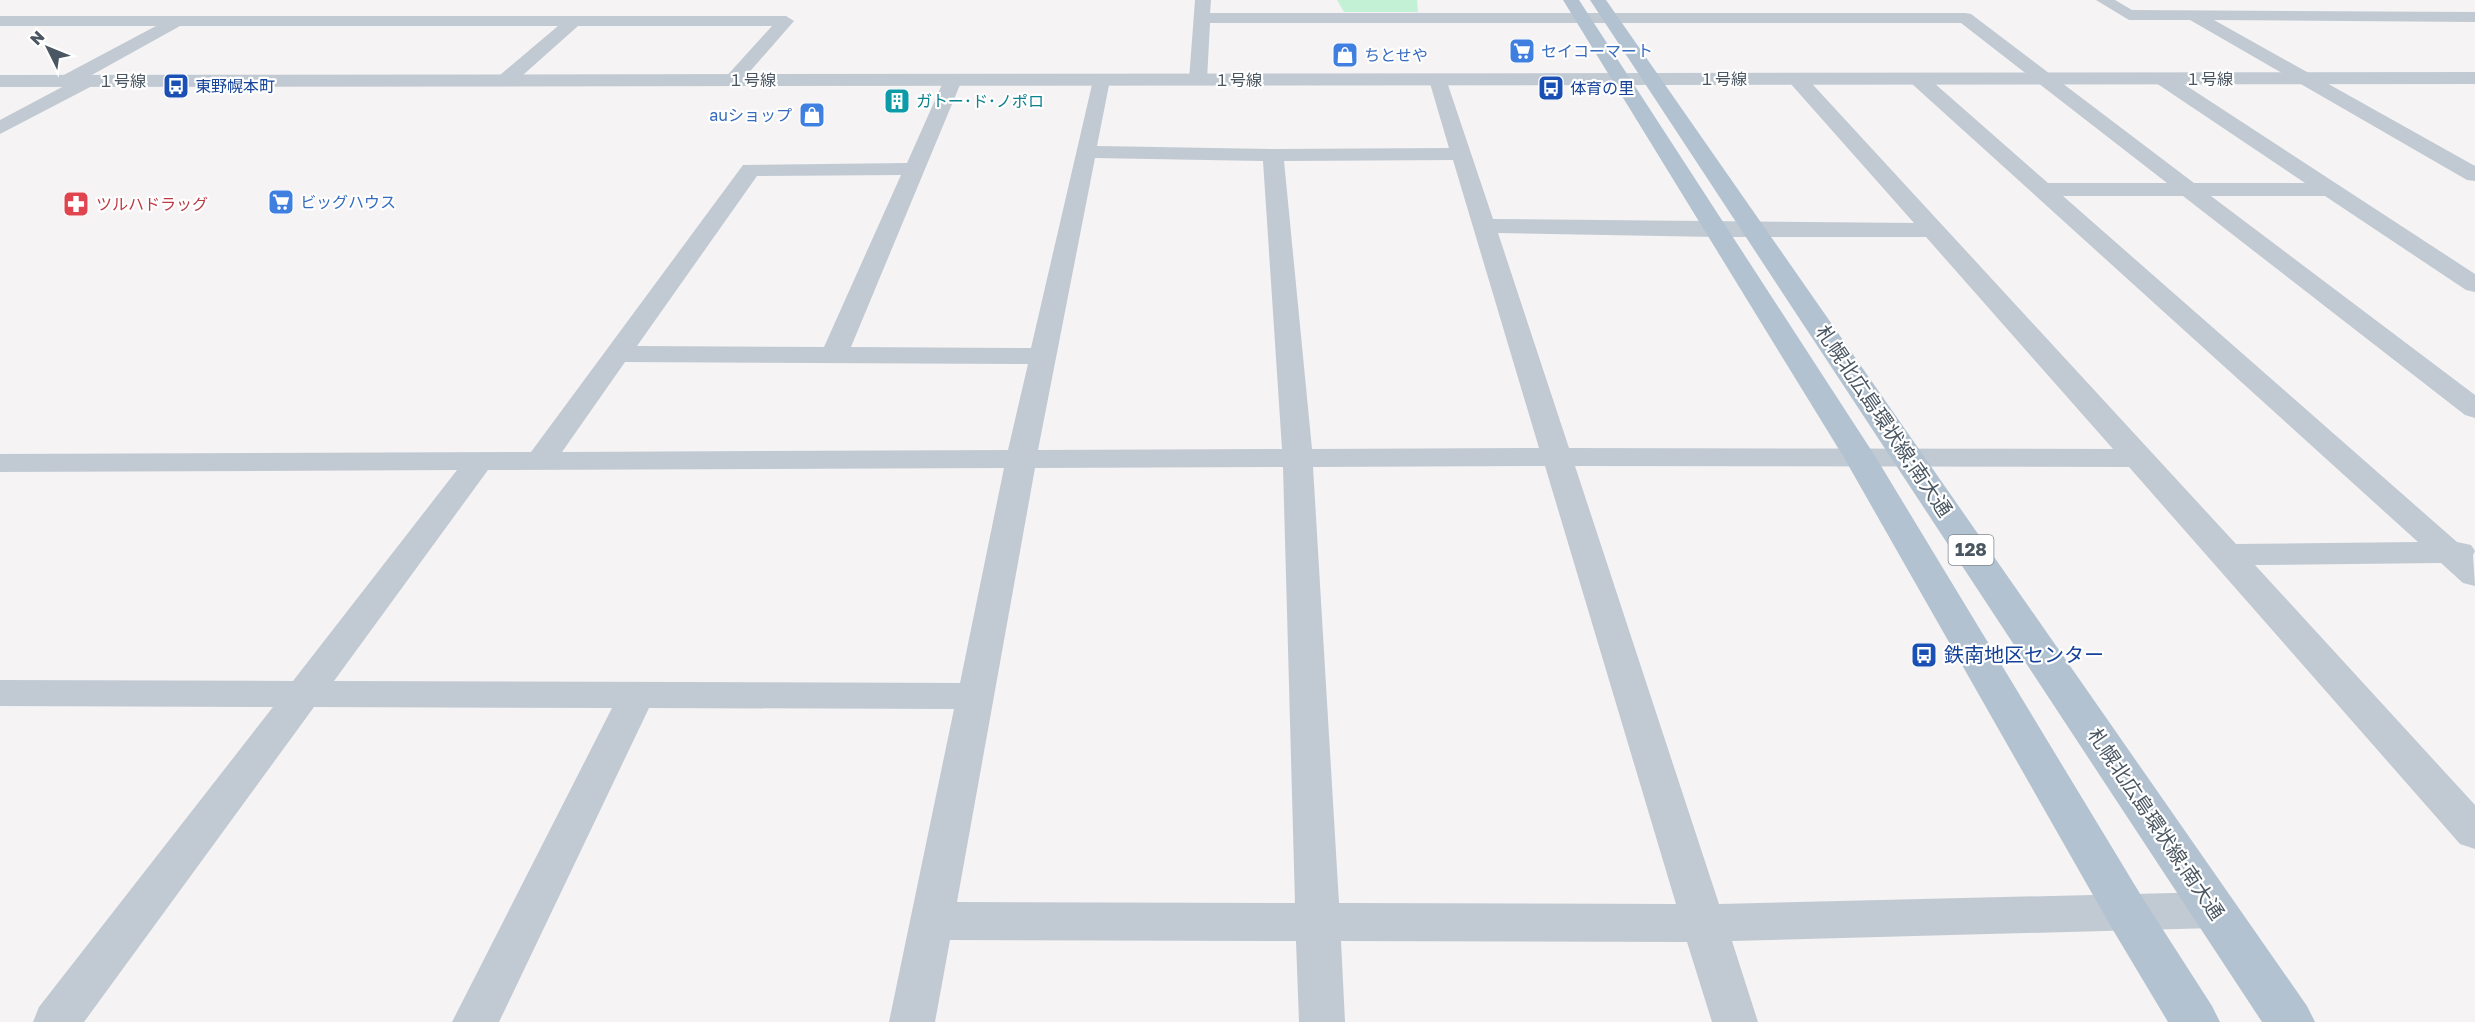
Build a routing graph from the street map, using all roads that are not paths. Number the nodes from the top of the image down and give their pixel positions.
1 (1203, 0) edge
2 (1319, 0) edge
3 (1431, 0) edge
4 (1570, 0) edge
5 (1598, 0) edge
6 (1739, 0) edge
7 (2104, 0) edge
8 (2215, 0) edge
9 (2335, 0) edge
10 (2450, 0) edge
11 (78, 4) dead end
12 (208, 5) dead end
13 (357, 5) dead end
14 (492, 7) dead end
15 (635, 7) dead end
16 (2475, 11) edge
17 (2192, 16) junction
18 (2243, 16) junction
19 (2368, 16) junction
20 (2475, 17) edge
21 (1202, 18) junction
22 (1321, 18) junction
23 (1755, 18) junction
24 (1437, 19) junction
25 (1582, 19) junction
26 (1611, 19) junction
27 (0, 21) edge
28 (43, 21) junction
29 (178, 21) junction
30 (332, 21) junction
31 (472, 21) junction
32 (574, 21) junction
33 (620, 21) junction
34 (2305, 78) junction
35 (507, 79) junction
36 (1797, 79) junction
37 (1918, 79) junction
38 (2042, 79) junction
39 (2163, 79) junction
40 (732, 80) junction
41 (953, 80) junction
42 (1101, 80) junction
43 (1198, 80) junction
44 (1438, 80) junction
45 (1636, 80) junction
46 (2472, 80) edge
47 (0, 81) edge
48 (67, 81) junction
49 (87, 81) junction
50 (0, 128) edge
51 (1086, 152) junction
52 (1462, 154) junction
53 (1273, 155) junction
54 (913, 169) junction
55 (2475, 175) edge
56 (2327, 189) junction
57 (2042, 190) junction
58 (2190, 190) junction
59 (1484, 226) junction
60 (1716, 230) junction
61 (1755, 230) junction
62 (1932, 230) junction
63 (2475, 285) edge
64 (618, 354) junction
65 (834, 355) junction
66 (1042, 356) junction
67 (2468, 398) edge
68 (1859, 456) junction
69 (1908, 457) junction
70 (1557, 458) junction
71 (2138, 458) junction
72 (1298, 459) junction
73 (1021, 460) junction
74 (540, 461) junction
75 (478, 462) junction
76 (0, 464) edge
77 (2462, 552) edge
78 (2224, 555) junction
79 (2475, 575) edge
80 (0, 693) edge
81 (304, 693) junction
82 (975, 696) junction
83 (636, 697) junction
84 (2475, 832) edge
85 (2214, 910) junction
86 (2126, 911) junction
87 (932, 921) junction
88 (1317, 921) junction
89 (1704, 923) junction
90 (56, 1022) edge
91 (474, 1022) edge
92 (912, 1022) edge
93 (1322, 1022) edge
94 (1735, 1022) edge
95 (2195, 1022) edge
96 (2290, 1022) edge

1 - 21 street
2 - 22 street
3 - 24 street
4 - 25 main road, 札幌北広島環状線;南大通 / 128
5 - 26 main road, 札幌北広島環状線;南大通 / 128
6 - 23 street
7 - 17 street
8 - 18 street
9 - 19 street
10 - 16 street
11 - 28 street
12 - 29 street
13 - 30 street
14 - 31 street
15 - 33 street
17 - 18 street
17 - 34 street
18 - 19 street
19 - 20 street
21 - 22 street
21 - 43 street
22 - 24 street
23 - 26 street
23 - 38 street
24 - 25 street
25 - 26 street
25 - 45 main road, 札幌北広島環状線;南大通 / 128
26 - 45 main road, 札幌北広島環状線;南大通 / 128
27 - 28 street
28 - 29 street
29 - 30 street
29 - 48 street
30 - 31 street
31 - 32 street
32 - 33 street
32 - 35 street
33 - 40 street
34 - 39 street, １号線
34 - 46 street, １号線
34 - 55 street
35 - 40 street, １号線
35 - 49 street, １号線
36 - 37 street, １号線
36 - 45 street, １号線
36 - 62 street
37 - 38 street, １号線
37 - 57 street
38 - 39 street, １号線
38 - 58 street
39 - 56 street
40 - 41 street, １号線
41 - 42 street, １号線
41 - 54 street
42 - 43 street, １号線
42 - 51 street
43 - 44 street, １号線
44 - 45 street, １号線
44 - 52 street
45 - 60 main road, 札幌北広島環状線;南大通 / 128
45 - 61 main road, 札幌北広島環状線;南大通 / 128
47 - 48 street, １号線
48 - 49 street, １号線
49 - 50 street
51 - 53 street
51 - 66 street
52 - 53 street
52 - 59 street
53 - 72 street
54 - 64 street
54 - 65 street
56 - 58 street
56 - 63 street
57 - 58 street
57 - 77 street
58 - 67 street
59 - 60 street
59 - 70 street
60 - 61 street
60 - 68 main road, 札幌北広島環状線;南大通 / 128
61 - 62 street
61 - 69 main road, 札幌北広島環状線;南大通 / 128
62 - 71 street
64 - 65 street
64 - 74 street
65 - 66 street
66 - 73 street
68 - 69 street
68 - 70 street
68 - 86 main road, 札幌北広島環状線;南大通 / 128
69 - 71 street
69 - 85 main road, 札幌北広島環状線;南大通 / 128
70 - 72 street
70 - 89 street
71 - 78 street
72 - 73 street
72 - 88 street
73 - 74 street
73 - 82 street
74 - 75 street
75 - 76 street
75 - 81 street
77 - 78 street
77 - 79 street
78 - 84 street
80 - 81 street
81 - 83 street
81 - 90 street
82 - 83 street
82 - 87 street
83 - 91 street
85 - 86 street
85 - 96 main road, 札幌北広島環状線;南大通 / 128
86 - 89 street
86 - 95 main road, 札幌北広島環状線;南大通 / 128
87 - 88 street
87 - 92 street
88 - 89 street
88 - 93 street
89 - 94 street

